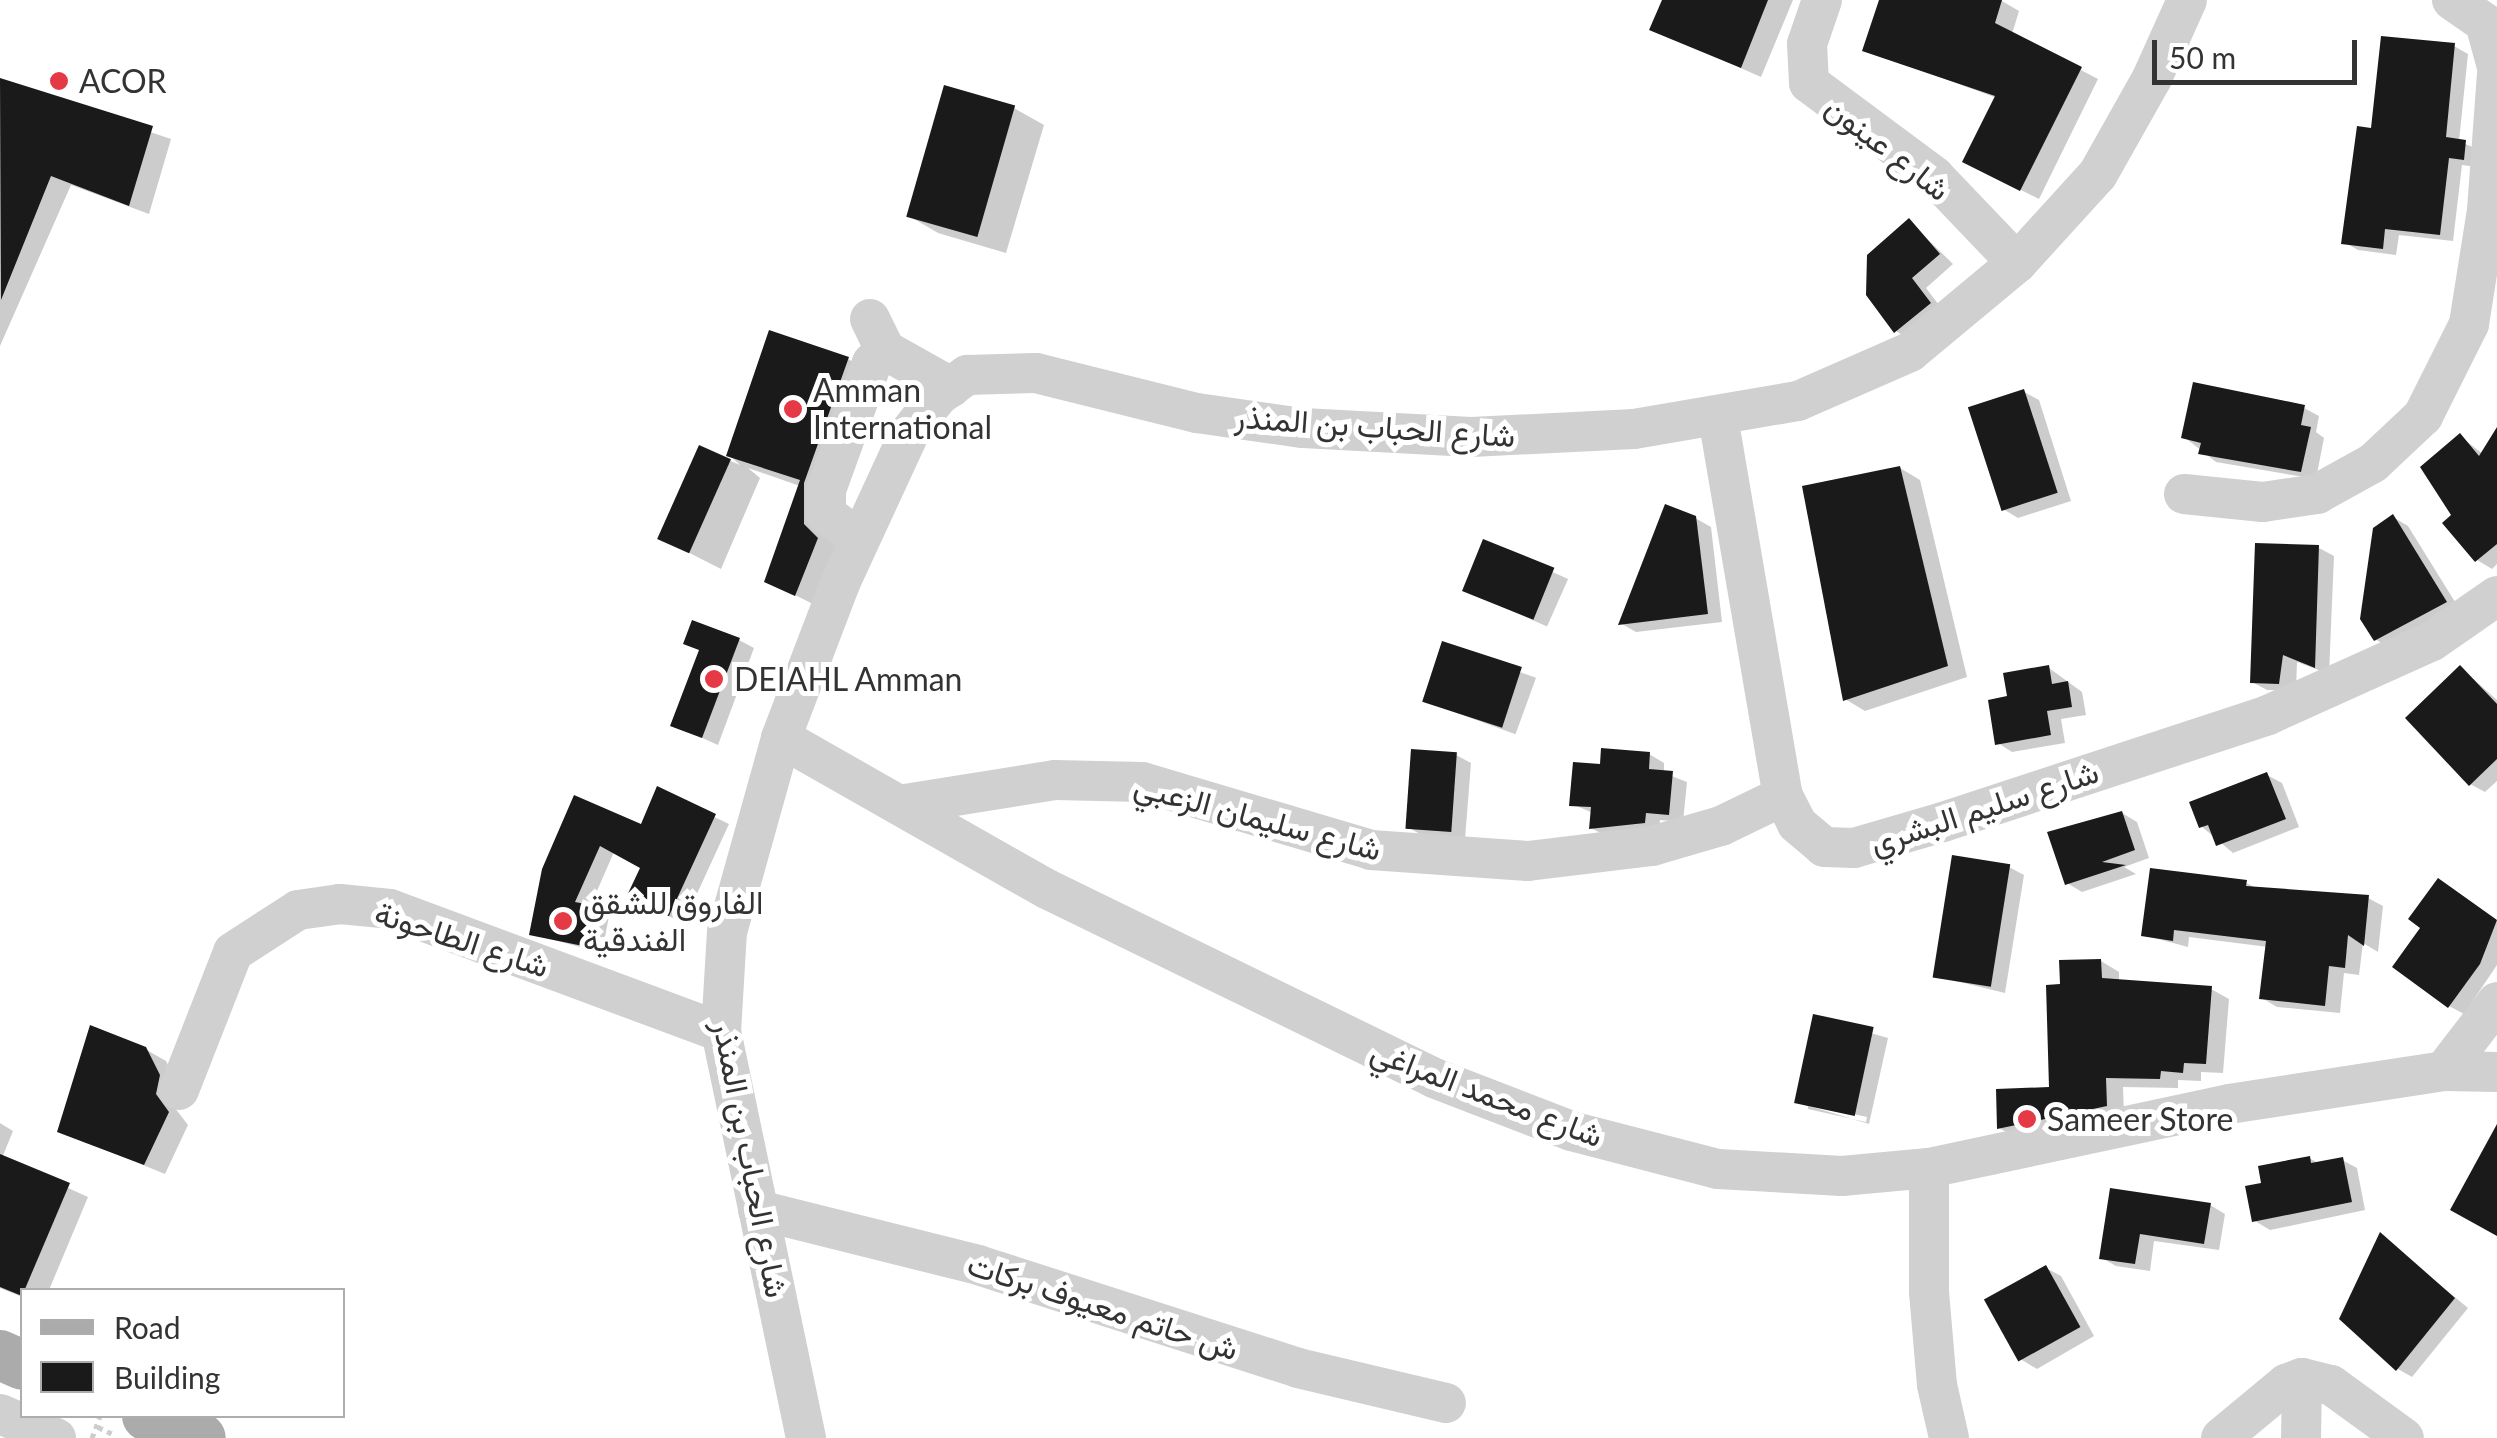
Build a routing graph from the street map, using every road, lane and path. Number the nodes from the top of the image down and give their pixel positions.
1 (1822, 0) edge
2 (2186, 0) edge
3 (2452, 0) edge
4 (2497, 67) edge
5 (2497, 75) edge
6 (2017, 262) junction
7 (951, 387) junction
8 (1718, 418) junction
9 (2184, 494) dead end
10 (859, 539) junction
11 (2497, 596) edge
12 (781, 738) junction
13 (1783, 796) junction
14 (905, 804) junction
15 (2497, 1002) edge
16 (721, 1032) junction
17 (2444, 1071) junction
18 (2497, 1072) edge
19 (179, 1090) dead end
20 (1930, 1168) junction
21 (758, 1210) junction
22 (2302, 1378) junction
23 (1446, 1403) dead end
24 (0, 1414) edge
25 (100, 1418) edge
26 (151, 1418) edge
27 (98, 1427) junction
28 (56, 1438) edge
29 (92, 1438) edge
30 (121, 1438) edge
31 (201, 1438) edge
32 (806, 1438) edge
33 (1949, 1438) edge
34 (2221, 1438) edge
35 (2301, 1438) edge
36 (2404, 1438) edge

1 - 6 street, شارع عينون
2 - 6 street, شارع الحباب بن المنذر
3 - 4 street
5 - 9 street
6 - 8 street, شارع الحباب بن المنذر
7 - 8 street, شارع الحباب بن المنذر
7 - 10 street, شارع الحباب بن المنذر
7 - 10 street
8 - 13 street, شارع سليم البشري
10 - 12 street, شارع الحباب بن المنذر
11 - 13 street, شارع سليم البشري
12 - 14 street, شارع محمد المراغي
12 - 16 street, شارع الحباب بن المنذر
13 - 14 street, شارع سليمان الزعبي
14 - 20 street, شارع محمد المراغي
15 - 17 street
16 - 19 street, شارع الطاحونة
16 - 21 street, شارع الحباب بن المنذر
17 - 18 street, شارع محمد المراغي
17 - 20 street, شارع محمد المراغي
20 - 33 street
21 - 23 street, ش حاتم معيوف بركات
21 - 32 street, شارع الحباب بن المنذر
22 - 34 street
22 - 35 street
22 - 36 street
24 - 28 street
25 - 27 path
26 - 31 main road
27 - 29 path
27 - 30 path

